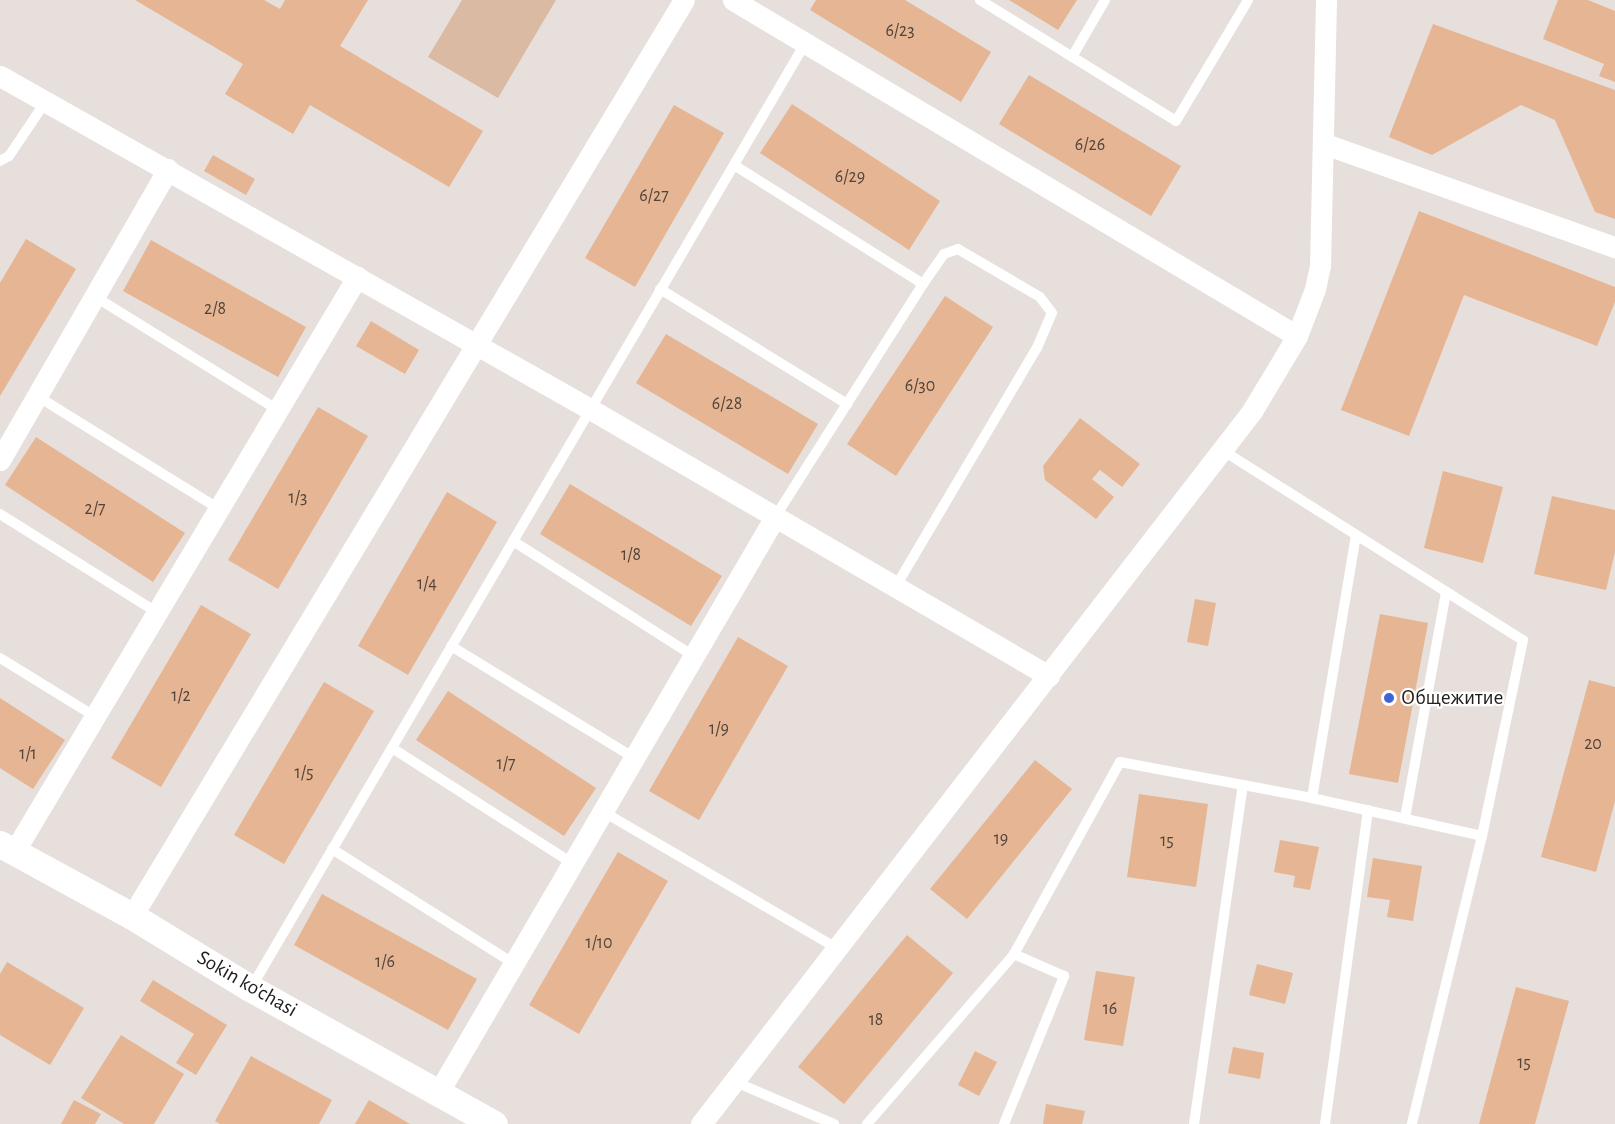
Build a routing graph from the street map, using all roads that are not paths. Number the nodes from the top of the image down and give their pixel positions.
1 (684, 0) edge
2 (733, 0) edge
3 (980, 0) edge
4 (1106, 0) edge
5 (1248, 0) edge
6 (1326, 0) edge
7 (806, 42) junction
8 (1072, 57) junction
9 (0, 76) edge
10 (46, 101) junction
11 (1325, 144) junction
12 (0, 161) edge
13 (734, 165) junction
14 (168, 169) junction
15 (1615, 247) edge
16 (357, 277) junction
17 (923, 284) junction
18 (660, 289) junction
19 (94, 296) junction
20 (1297, 336) junction
21 (477, 346) junction
22 (37, 396) junction
23 (847, 404) junction
24 (590, 409) junction
25 (278, 410) junction
26 (1222, 450) junction
27 (0, 460) edge
28 (219, 509) junction
29 (0, 514) edge
30 (775, 517) junction
31 (1356, 535) junction
32 (513, 541) junction
33 (896, 586) junction
34 (1446, 592) junction
35 (158, 612) junction
36 (451, 646) junction
37 (692, 655) junction
38 (0, 658) edge
39 (1050, 676) junction
40 (96, 717) junction
41 (392, 748) junction
42 (633, 757) junction
43 (1244, 786) junction
44 (1312, 798) junction
45 (1368, 810) junction
46 (602, 811) junction
47 (1405, 818) junction
48 (1482, 836) junction
49 (7, 848) edge
50 (332, 849) junction
51 (572, 863) junction
52 (132, 916) junction
53 (836, 948) junction
54 (1014, 954) junction
55 (513, 963) junction
56 (250, 988) junction
57 (733, 1081) junction
58 (438, 1093) junction
59 (494, 1124) edge
60 (701, 1124) edge
61 (834, 1124) edge
62 (867, 1124) edge
63 (1004, 1124) edge
64 (1194, 1124) edge
65 (1325, 1124) edge
66 (1412, 1124) edge

1 - 21 street
2 - 7 street
3 - 8 lane
4 - 8 lane
5 - 8 lane
6 - 11 street
7 - 13 lane
7 - 20 street
9 - 10 street
10 - 12 lane
10 - 14 street
11 - 15 street
11 - 20 street
13 - 17 lane
13 - 18 lane
14 - 16 street
14 - 19 street
16 - 21 street
16 - 25 street
17 - 23 lane
17 - 33 lane
18 - 23 lane
18 - 24 lane
19 - 22 street
19 - 25 lane
20 - 26 street
21 - 24 street
21 - 52 street
22 - 27 street
22 - 28 lane
23 - 30 lane
24 - 30 street
24 - 32 lane
25 - 28 street
26 - 31 lane
26 - 39 street
28 - 35 street
29 - 35 lane
30 - 33 street
30 - 37 street
31 - 34 lane
31 - 44 lane
32 - 36 lane
32 - 37 lane
33 - 39 street
34 - 47 lane
34 - 48 lane
35 - 40 street
36 - 41 lane
36 - 42 lane
37 - 42 street
38 - 40 lane
39 - 53 street
40 - 49 street
41 - 50 lane
41 - 51 lane
42 - 46 street
43 - 44 lane
43 - 54 lane
43 - 64 lane
44 - 45 lane
45 - 47 lane
45 - 65 lane
46 - 51 street
46 - 53 lane
47 - 48 lane
48 - 66 lane
49 - 52 street, Sokin ko'chasi
50 - 55 lane
50 - 56 lane
51 - 55 street
52 - 56 street, Sokin ko'chasi
53 - 57 street
54 - 62 lane
54 - 63 lane
55 - 58 street
56 - 58 street, Sokin ko'chasi
57 - 60 street
57 - 61 lane
58 - 59 street, Sokin ko'chasi

